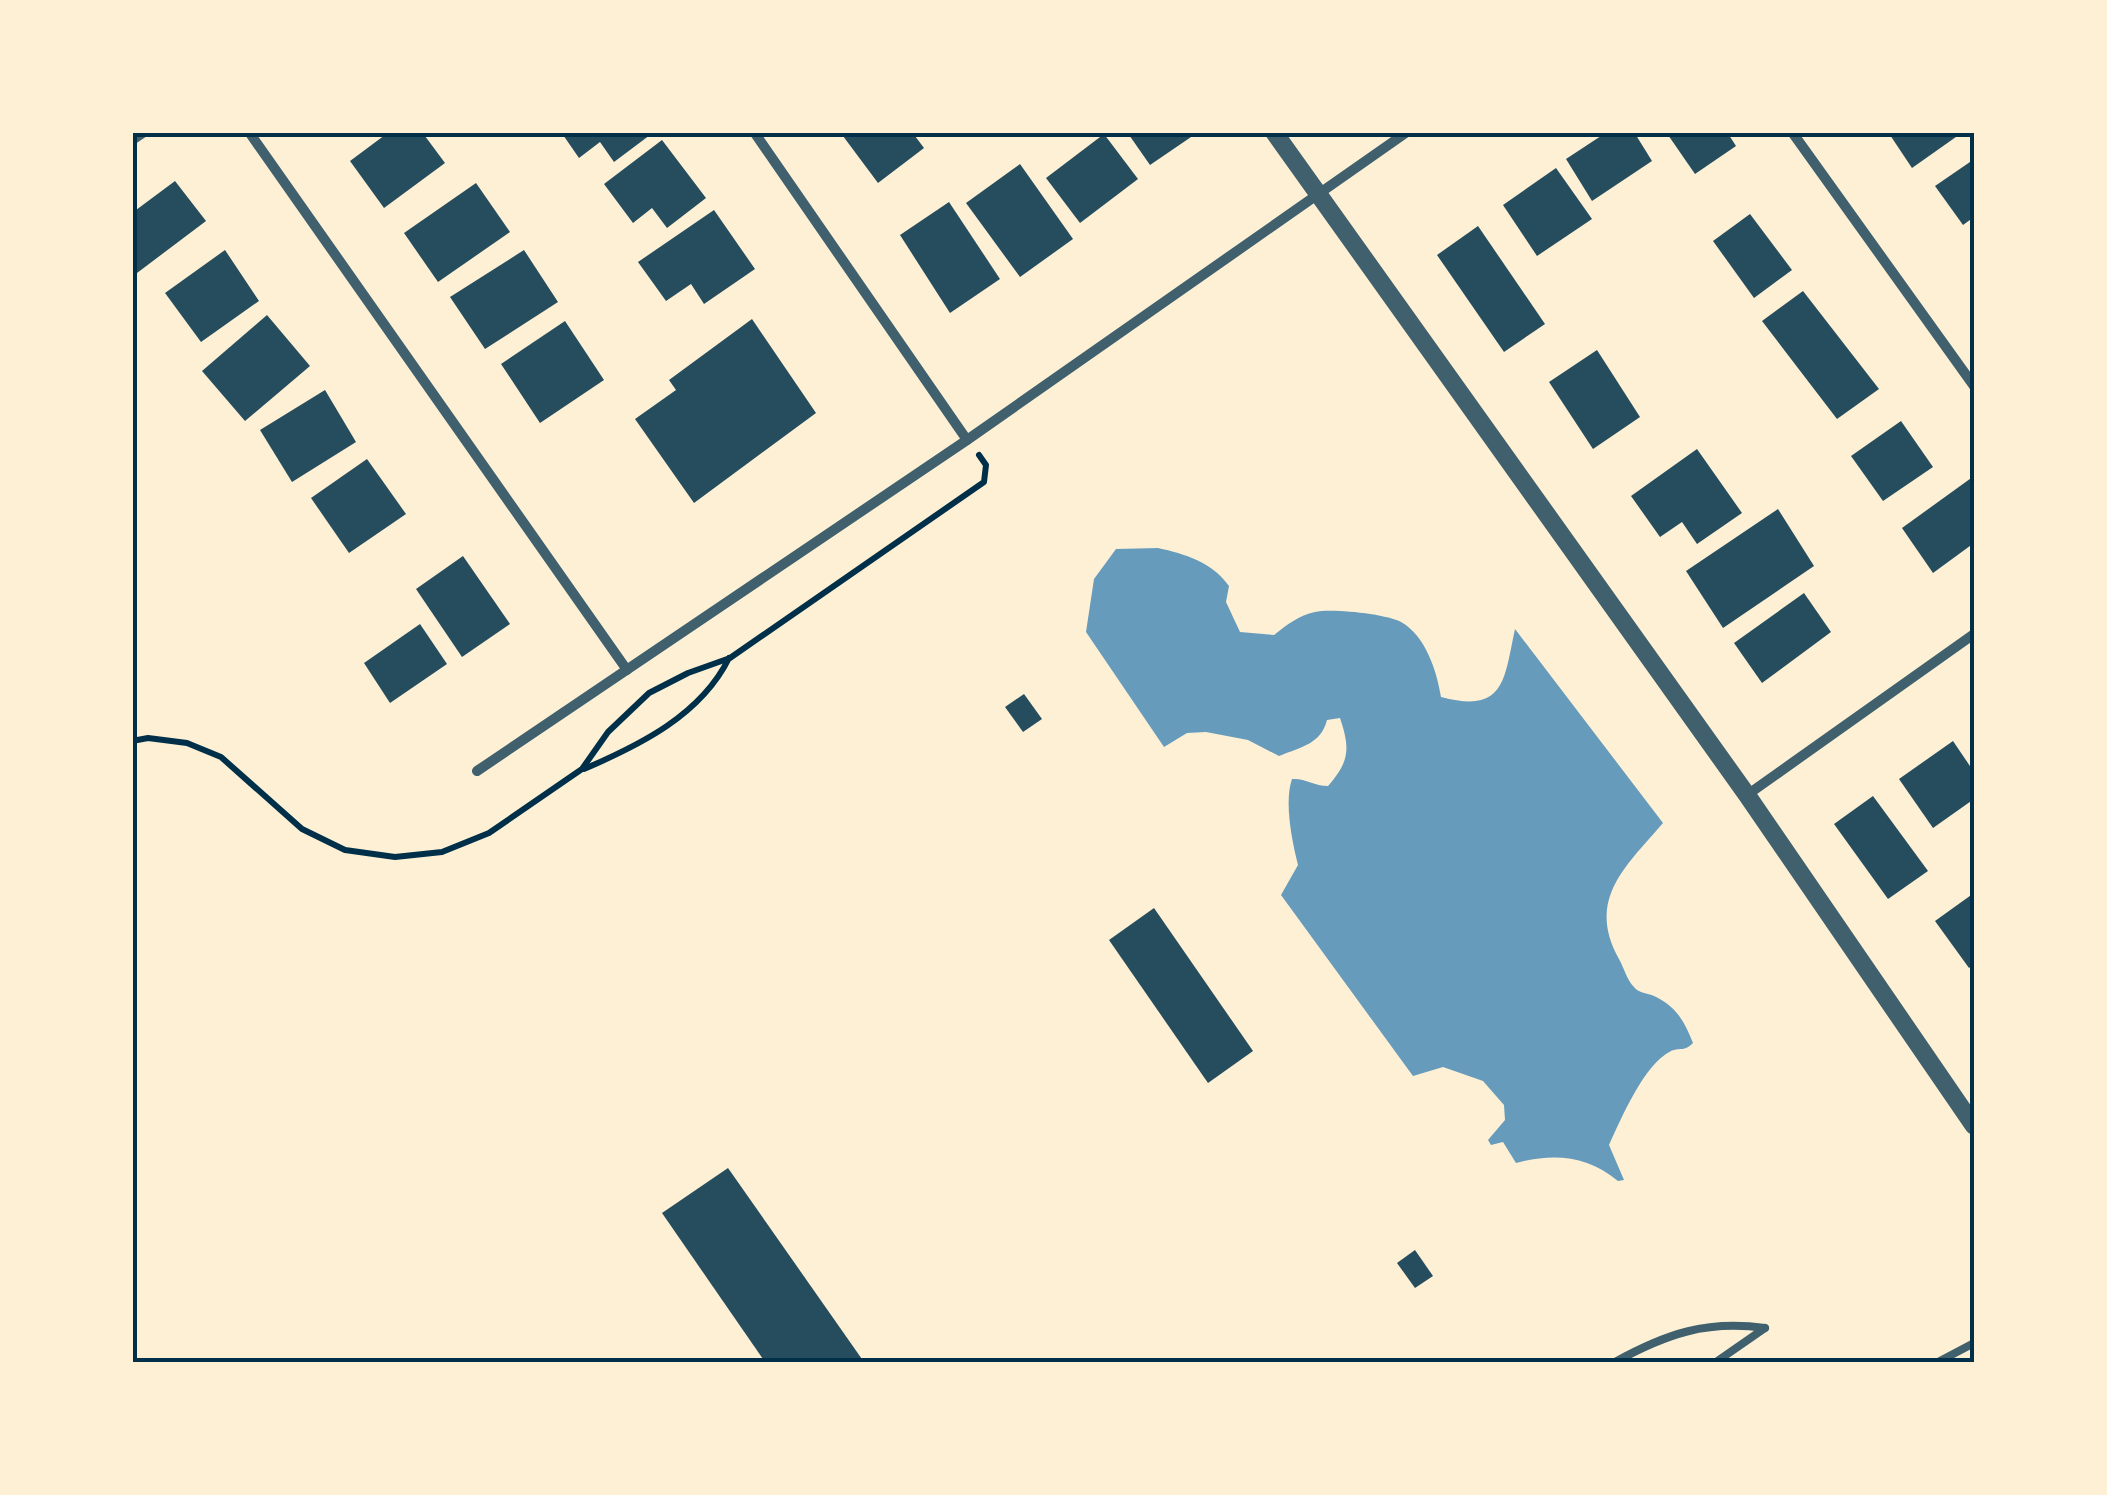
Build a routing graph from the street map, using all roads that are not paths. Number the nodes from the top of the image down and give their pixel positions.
1 (144, 132) edge
2 (249, 132) edge
3 (754, 132) edge
4 (1274, 132) edge
5 (1406, 132) edge
6 (1792, 132) edge
7 (132, 140) edge
8 (1317, 195) junction
9 (1974, 386) edge
10 (967, 440) junction
11 (1974, 634) edge
12 (627, 670) junction
13 (477, 771) dead end
14 (1747, 795) junction
15 (1974, 1126) edge
16 (1974, 1344) edge
17 (1615, 1362) edge
18 (1716, 1362) edge
19 (1938, 1362) edge

1 - 7 street
2 - 12 street
3 - 10 street
4 - 8 street
5 - 8 street
6 - 9 street
8 - 10 street
8 - 14 street
10 - 12 street
11 - 14 street
12 - 13 street
14 - 15 street
16 - 19 lane
17 - 18 lane

